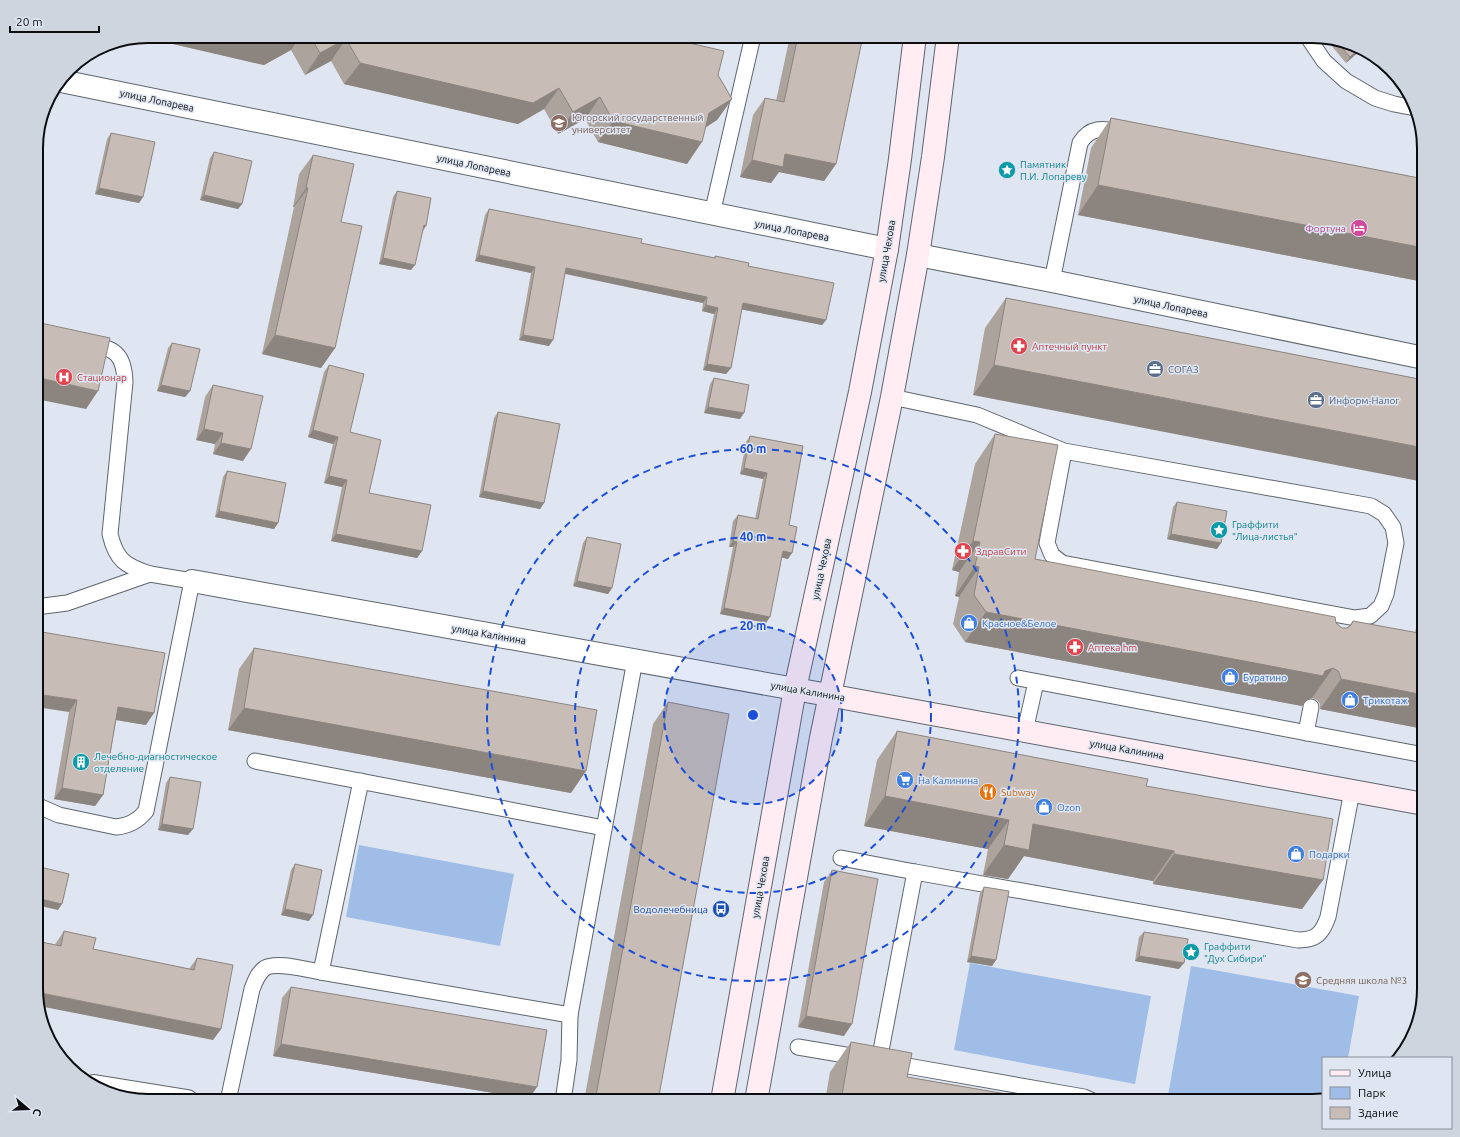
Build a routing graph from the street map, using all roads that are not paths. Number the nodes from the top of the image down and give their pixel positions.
1 (751, 43) edge
2 (914, 43) edge
3 (947, 43) edge
4 (1312, 43) edge
5 (67, 82) edge
6 (1408, 107) edge
7 (1135, 135) edge
8 (712, 214) junction
9 (887, 249) junction
10 (918, 255) junction
11 (1052, 281) junction
12 (72, 340) edge
13 (1417, 357) edge
14 (892, 397) junction
15 (1064, 451) junction
16 (150, 574) junction
17 (192, 581) junction
18 (43, 606) edge
19 (635, 660) junction
20 (1018, 678) dead end
21 (1036, 682) junction
22 (796, 689) junction
23 (830, 695) junction
24 (1311, 707) edge
25 (1025, 731) junction
26 (1306, 733) junction
27 (1417, 754) edge
28 (255, 761) dead end
29 (362, 781) junction
30 (1352, 791) junction
31 (1417, 803) edge
32 (43, 808) edge
33 (604, 828) junction
34 (841, 858) dead end
35 (915, 872) junction
36 (321, 972) junction
37 (570, 1015) junction
38 (798, 1047) dead end
39 (879, 1061) junction
40 (124, 1091) edge
41 (144, 1094) edge
42 (230, 1094) edge
43 (564, 1094) edge
44 (723, 1094) edge
45 (757, 1094) edge
46 (1067, 1094) edge

1 - 8 lane
2 - 9 main road, улица Чехова
3 - 10 main road
4 - 6 lane
5 - 8 street, улица Лопарева
7 - 11 lane
8 - 9 street, улица Лопарева
9 - 22 main road, улица Чехова
10 - 11 street, улица Лопарева
10 - 14 main road
11 - 13 street, улица Лопарева
12 - 16 lane
14 - 15 lane
14 - 23 main road
15 - 15 lane
16 - 17 lane
16 - 18 lane
17 - 19 street, улица Калинина
17 - 32 lane
19 - 22 street, улица Калинина
19 - 33 lane
20 - 21 lane
21 - 25 lane
21 - 26 lane
22 - 23 main road, улица Калинина
22 - 44 main road, улица Чехова
23 - 25 main road, улица Калинина
23 - 45 main road
24 - 26 lane
25 - 30 main road, улица Калинина
26 - 27 lane
28 - 29 lane
29 - 33 lane
29 - 36 lane
30 - 31 main road, улица Калинина
30 - 35 lane
33 - 37 lane
34 - 35 lane
35 - 39 lane
36 - 37 lane
36 - 42 lane
37 - 43 lane
38 - 39 lane
39 - 46 lane
40 - 41 street

